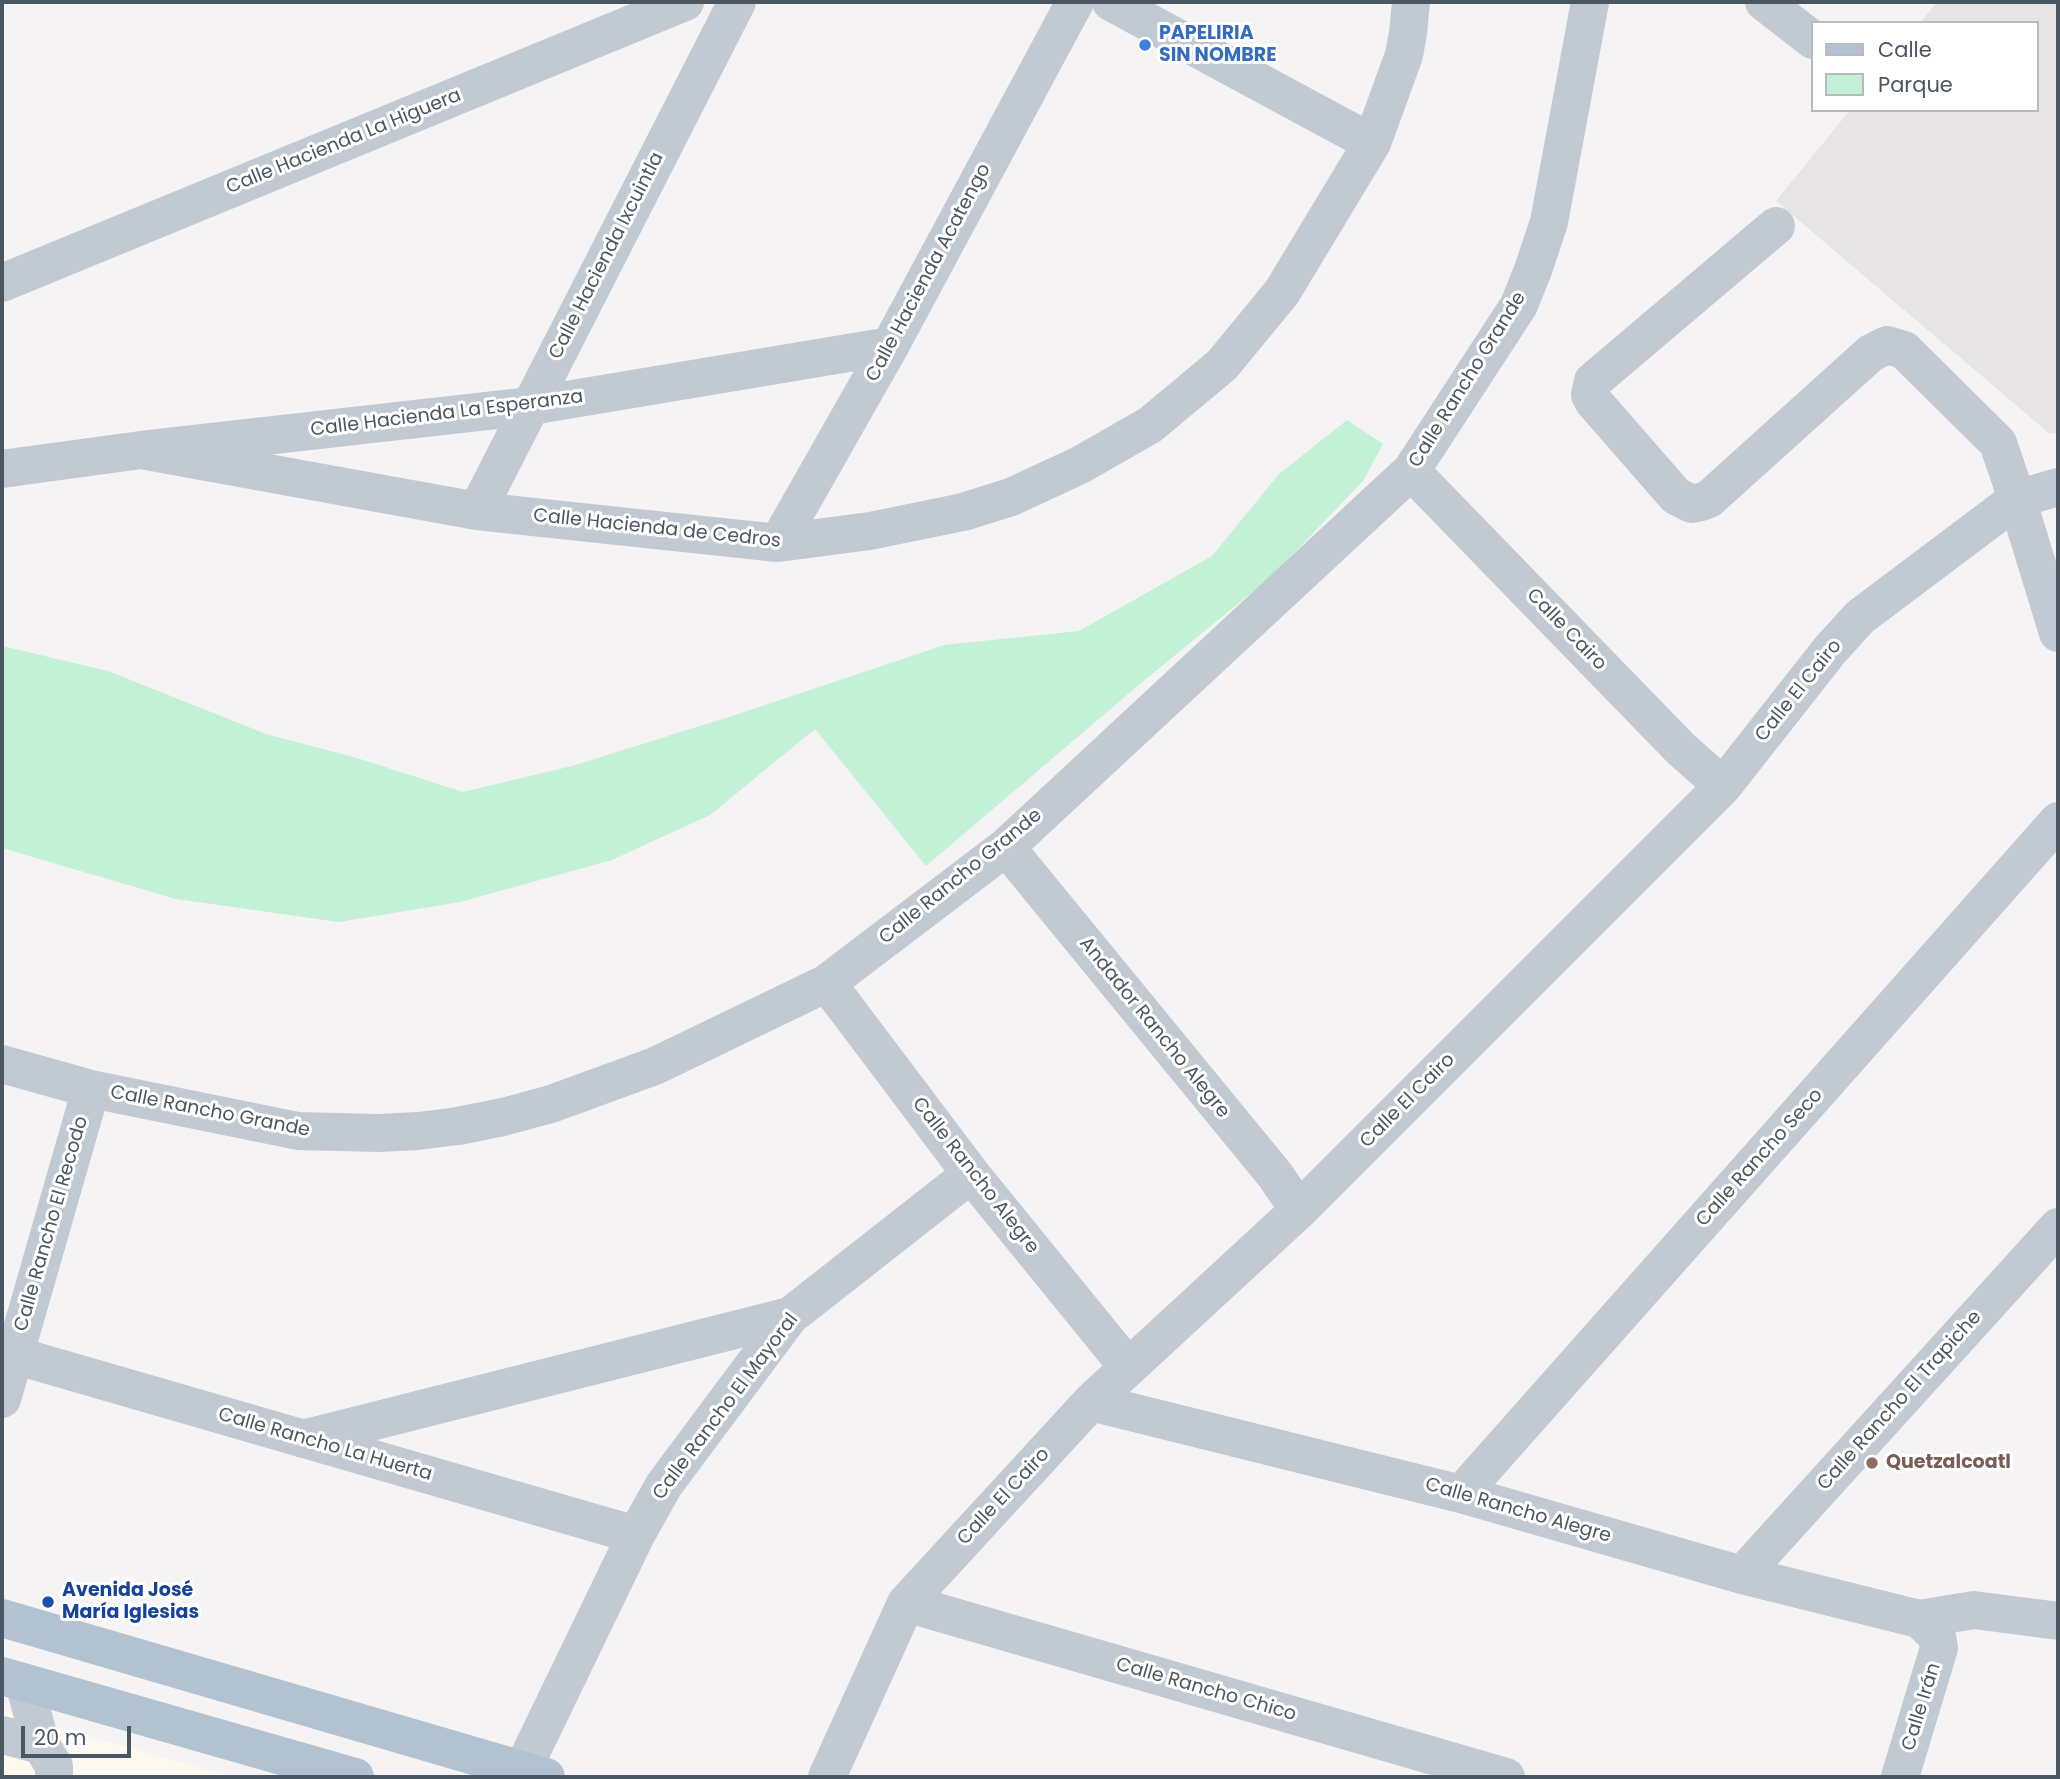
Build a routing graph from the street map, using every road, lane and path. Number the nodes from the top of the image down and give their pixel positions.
1 (685, 2) edge
2 (737, 2) edge
3 (1075, 2) edge
4 (1111, 2) edge
5 (1411, 2) edge
6 (1590, 2) edge
7 (1764, 2) edge
8 (1812, 39) edge
9 (1372, 143) junction
10 (1776, 226) dead end
11 (2, 283) edge
12 (890, 346) junction
13 (531, 406) junction
14 (141, 450) junction
15 (2, 469) edge
16 (1411, 471) junction
17 (2058, 487) edge
18 (2017, 499) junction
19 (477, 511) junction
20 (778, 543) junction
21 (2058, 633) edge
22 (1723, 786) junction
23 (2058, 821) edge
24 (1006, 847) junction
25 (827, 983) junction
26 (2, 1063) edge
27 (91, 1089) junction
28 (971, 1174) junction
29 (1299, 1210) junction
30 (2058, 1227) edge
31 (790, 1316) junction
32 (15, 1355) junction
33 (1128, 1367) junction
34 (2, 1399) edge
35 (1091, 1402) junction
36 (303, 1439) junction
37 (1461, 1494) junction
38 (636, 1535) junction
39 (1742, 1575) junction
40 (906, 1603) junction
41 (2, 1618) edge
42 (2058, 1620) edge
43 (1928, 1627) junction
44 (13, 1680) edge
45 (2, 1735) edge
46 (47, 1761) edge
47 (529, 1775) edge
48 (355, 1777) edge
49 (827, 1777) edge
50 (1506, 1777) edge
51 (1900, 1777) edge

1 - 11 street, Calle Hacienda La Higuera
2 - 13 street, Calle Hacienda Ixcuintla
3 - 12 street, Calle Hacienda Acatengo
4 - 9 street
5 - 9 street, Calle Hacienda de Cedros
6 - 16 street, Calle Rancho Grande
7 - 8 street
9 - 20 street, Calle Hacienda de Cedros
10 - 18 street
12 - 13 street, Calle Hacienda La Esperanza
12 - 20 street, Calle Hacienda Acatengo
13 - 14 street, Calle Hacienda La Esperanza
13 - 19 street, Calle Hacienda Ixcuintla
14 - 15 street, Calle Hacienda La Esperanza
14 - 19 street, Calle Hacienda de Cedros
16 - 22 street, Calle Cairo
16 - 24 street, Calle Rancho Grande
17 - 18 street, Calle El Cairo
18 - 21 street
18 - 22 street, Calle El Cairo
19 - 20 street, Calle Hacienda de Cedros
22 - 29 street, Calle El Cairo
23 - 37 street, Calle Rancho Seco
24 - 25 street, Calle Rancho Grande
24 - 29 street, Andador Rancho Alegre
25 - 27 street, Calle Rancho Grande
25 - 28 street, Calle Rancho Alegre
26 - 27 street, Calle Rancho Grande
27 - 32 street, Calle Rancho El Recodo
28 - 31 street, Calle Rancho El Mayoral
28 - 33 street, Calle Rancho Alegre
29 - 33 street, Calle El Cairo
30 - 39 street, Calle Rancho El Trapiche
31 - 36 street
31 - 38 street, Calle Rancho El Mayoral
32 - 34 street, Calle Rancho El Recodo
32 - 36 street, Calle Rancho La Huerta
33 - 35 street, Calle El Cairo
35 - 37 street, Calle Rancho Alegre
35 - 40 street, Calle El Cairo
36 - 38 street, Calle Rancho La Huerta
37 - 39 street, Calle Rancho Alegre
38 - 47 street, Calle Rancho El Mayoral
39 - 43 street, Calle Rancho Alegre
40 - 49 street, Calle El Cairo
40 - 50 street, Calle Rancho Chico
41 - 47 main road
42 - 43 street
43 - 51 street, Calle Irán
44 - 46 street
44 - 48 main road
45 - 46 street

